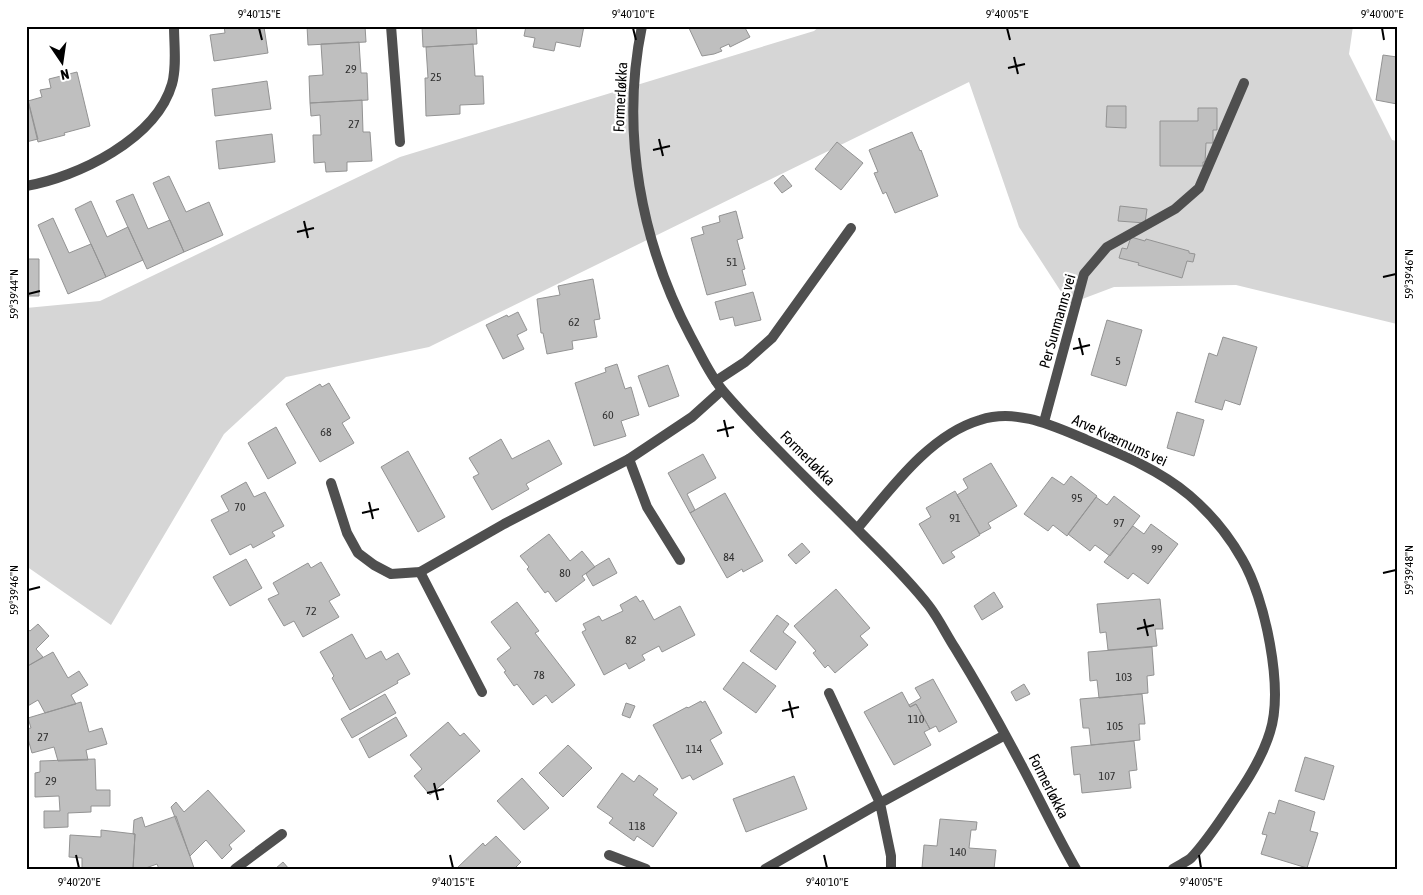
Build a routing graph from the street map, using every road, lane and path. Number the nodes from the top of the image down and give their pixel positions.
1 (174, 26) edge
2 (392, 26) edge
3 (642, 26) edge
4 (1244, 83) dead end
5 (400, 142) dead end
6 (26, 186) edge
7 (851, 228) dead end
8 (719, 385) junction
9 (1044, 422) junction
10 (629, 459) junction
11 (331, 483) dead end
12 (857, 529) junction
13 (680, 560) dead end
14 (420, 572) junction
15 (482, 692) dead end
16 (829, 694) dead end
17 (1005, 735) junction
18 (880, 803) junction
19 (282, 834) dead end
20 (610, 855) dead end
21 (235, 869) edge
22 (646, 869) edge
23 (766, 869) edge
24 (891, 869) edge
25 (1076, 869) edge
26 (1174, 869) edge

1 - 6 street
2 - 5 street
3 - 8 street, Formerløkka
4 - 9 street, Per Sunmanns vei
7 - 8 street
8 - 10 street
8 - 12 street, Formerløkka
9 - 12 street, Arve Kværnums vei
9 - 26 street, Arve Kværnums vei
10 - 13 street
10 - 14 street
11 - 14 street
12 - 17 street, Formerløkka
14 - 15 street
16 - 18 street
17 - 18 street
17 - 25 street, Formerløkka
18 - 23 street
18 - 24 street
19 - 21 street
20 - 22 street

